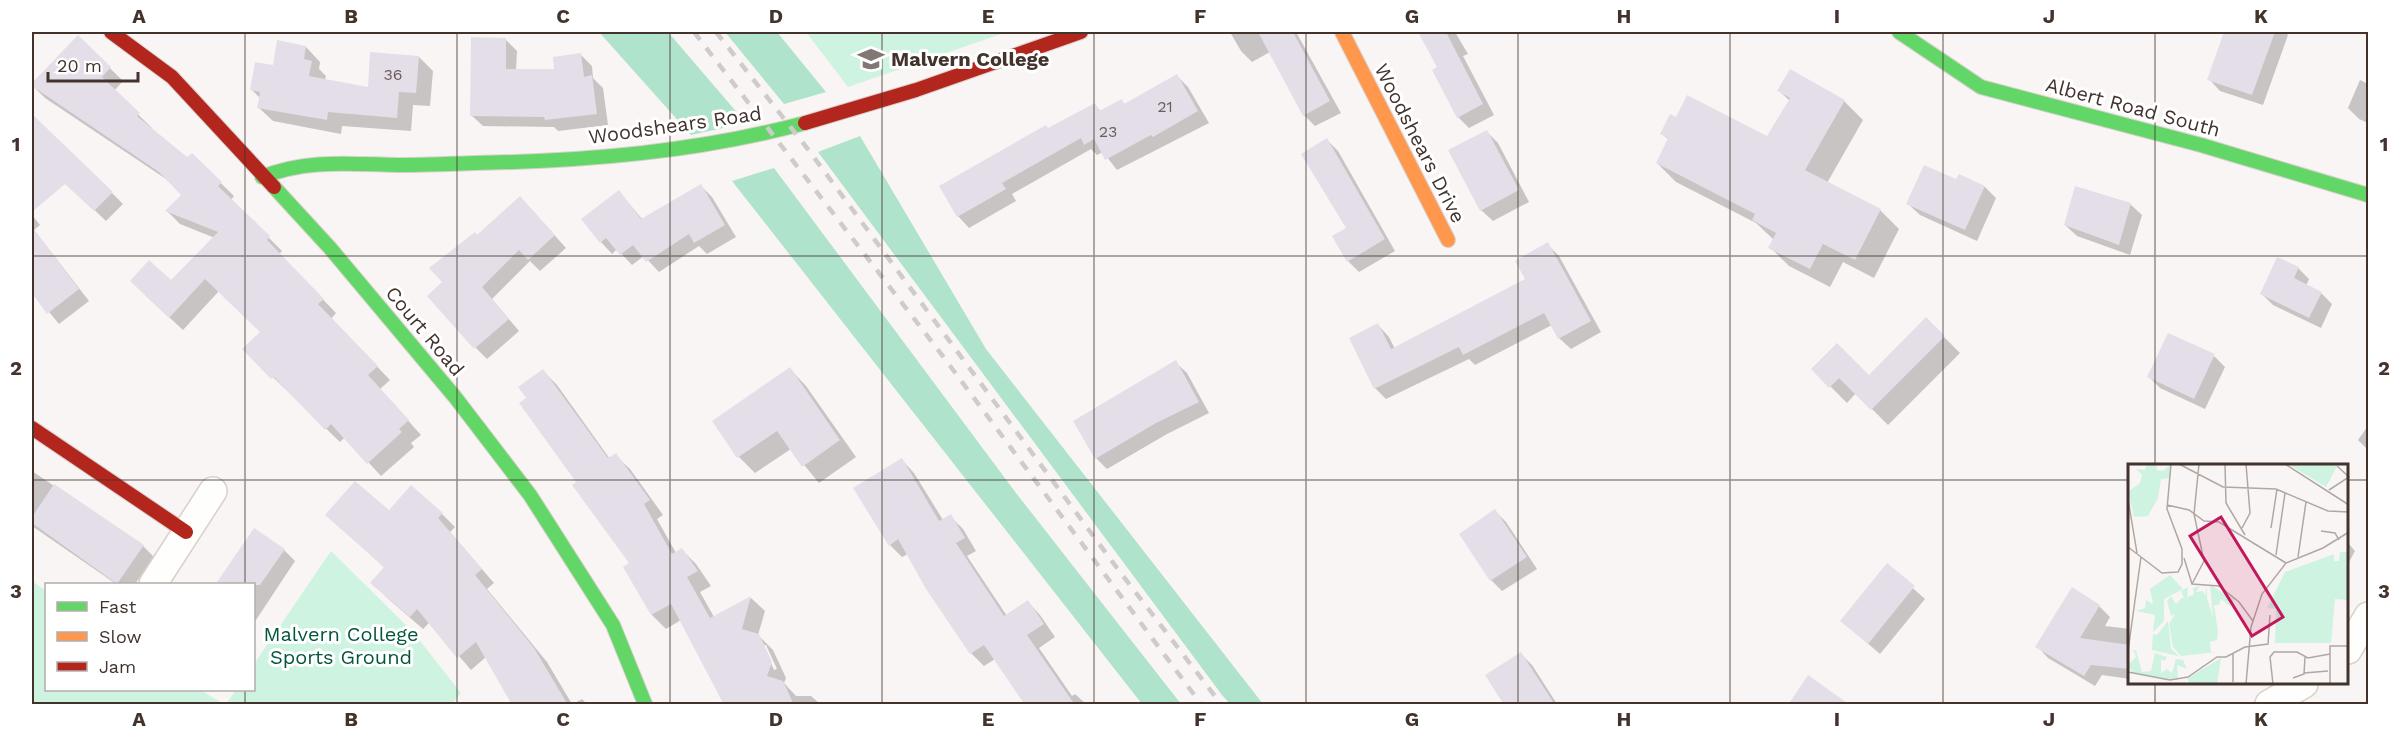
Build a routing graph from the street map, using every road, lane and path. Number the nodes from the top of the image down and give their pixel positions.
1 (111, 32) edge
2 (1081, 32) edge
3 (1342, 32) edge
4 (1899, 32) edge
5 (262, 177) junction
6 (2368, 195) edge
7 (1448, 240) dead end
8 (32, 428) edge
9 (213, 491) dead end
10 (186, 532) junction
11 (154, 583) edge
12 (2368, 616) edge
13 (2349, 648) edge
14 (2302, 685) edge
15 (645, 705) edge
16 (2269, 705) edge

1 - 5 street, Court Road
2 - 5 street, Woodshears Road
3 - 7 street, Woodshears Drive
4 - 6 street, Albert Road South
5 - 15 street, Court Road
8 - 10 street
9 - 10 street
10 - 11 street
12 - 13 street
14 - 16 street

